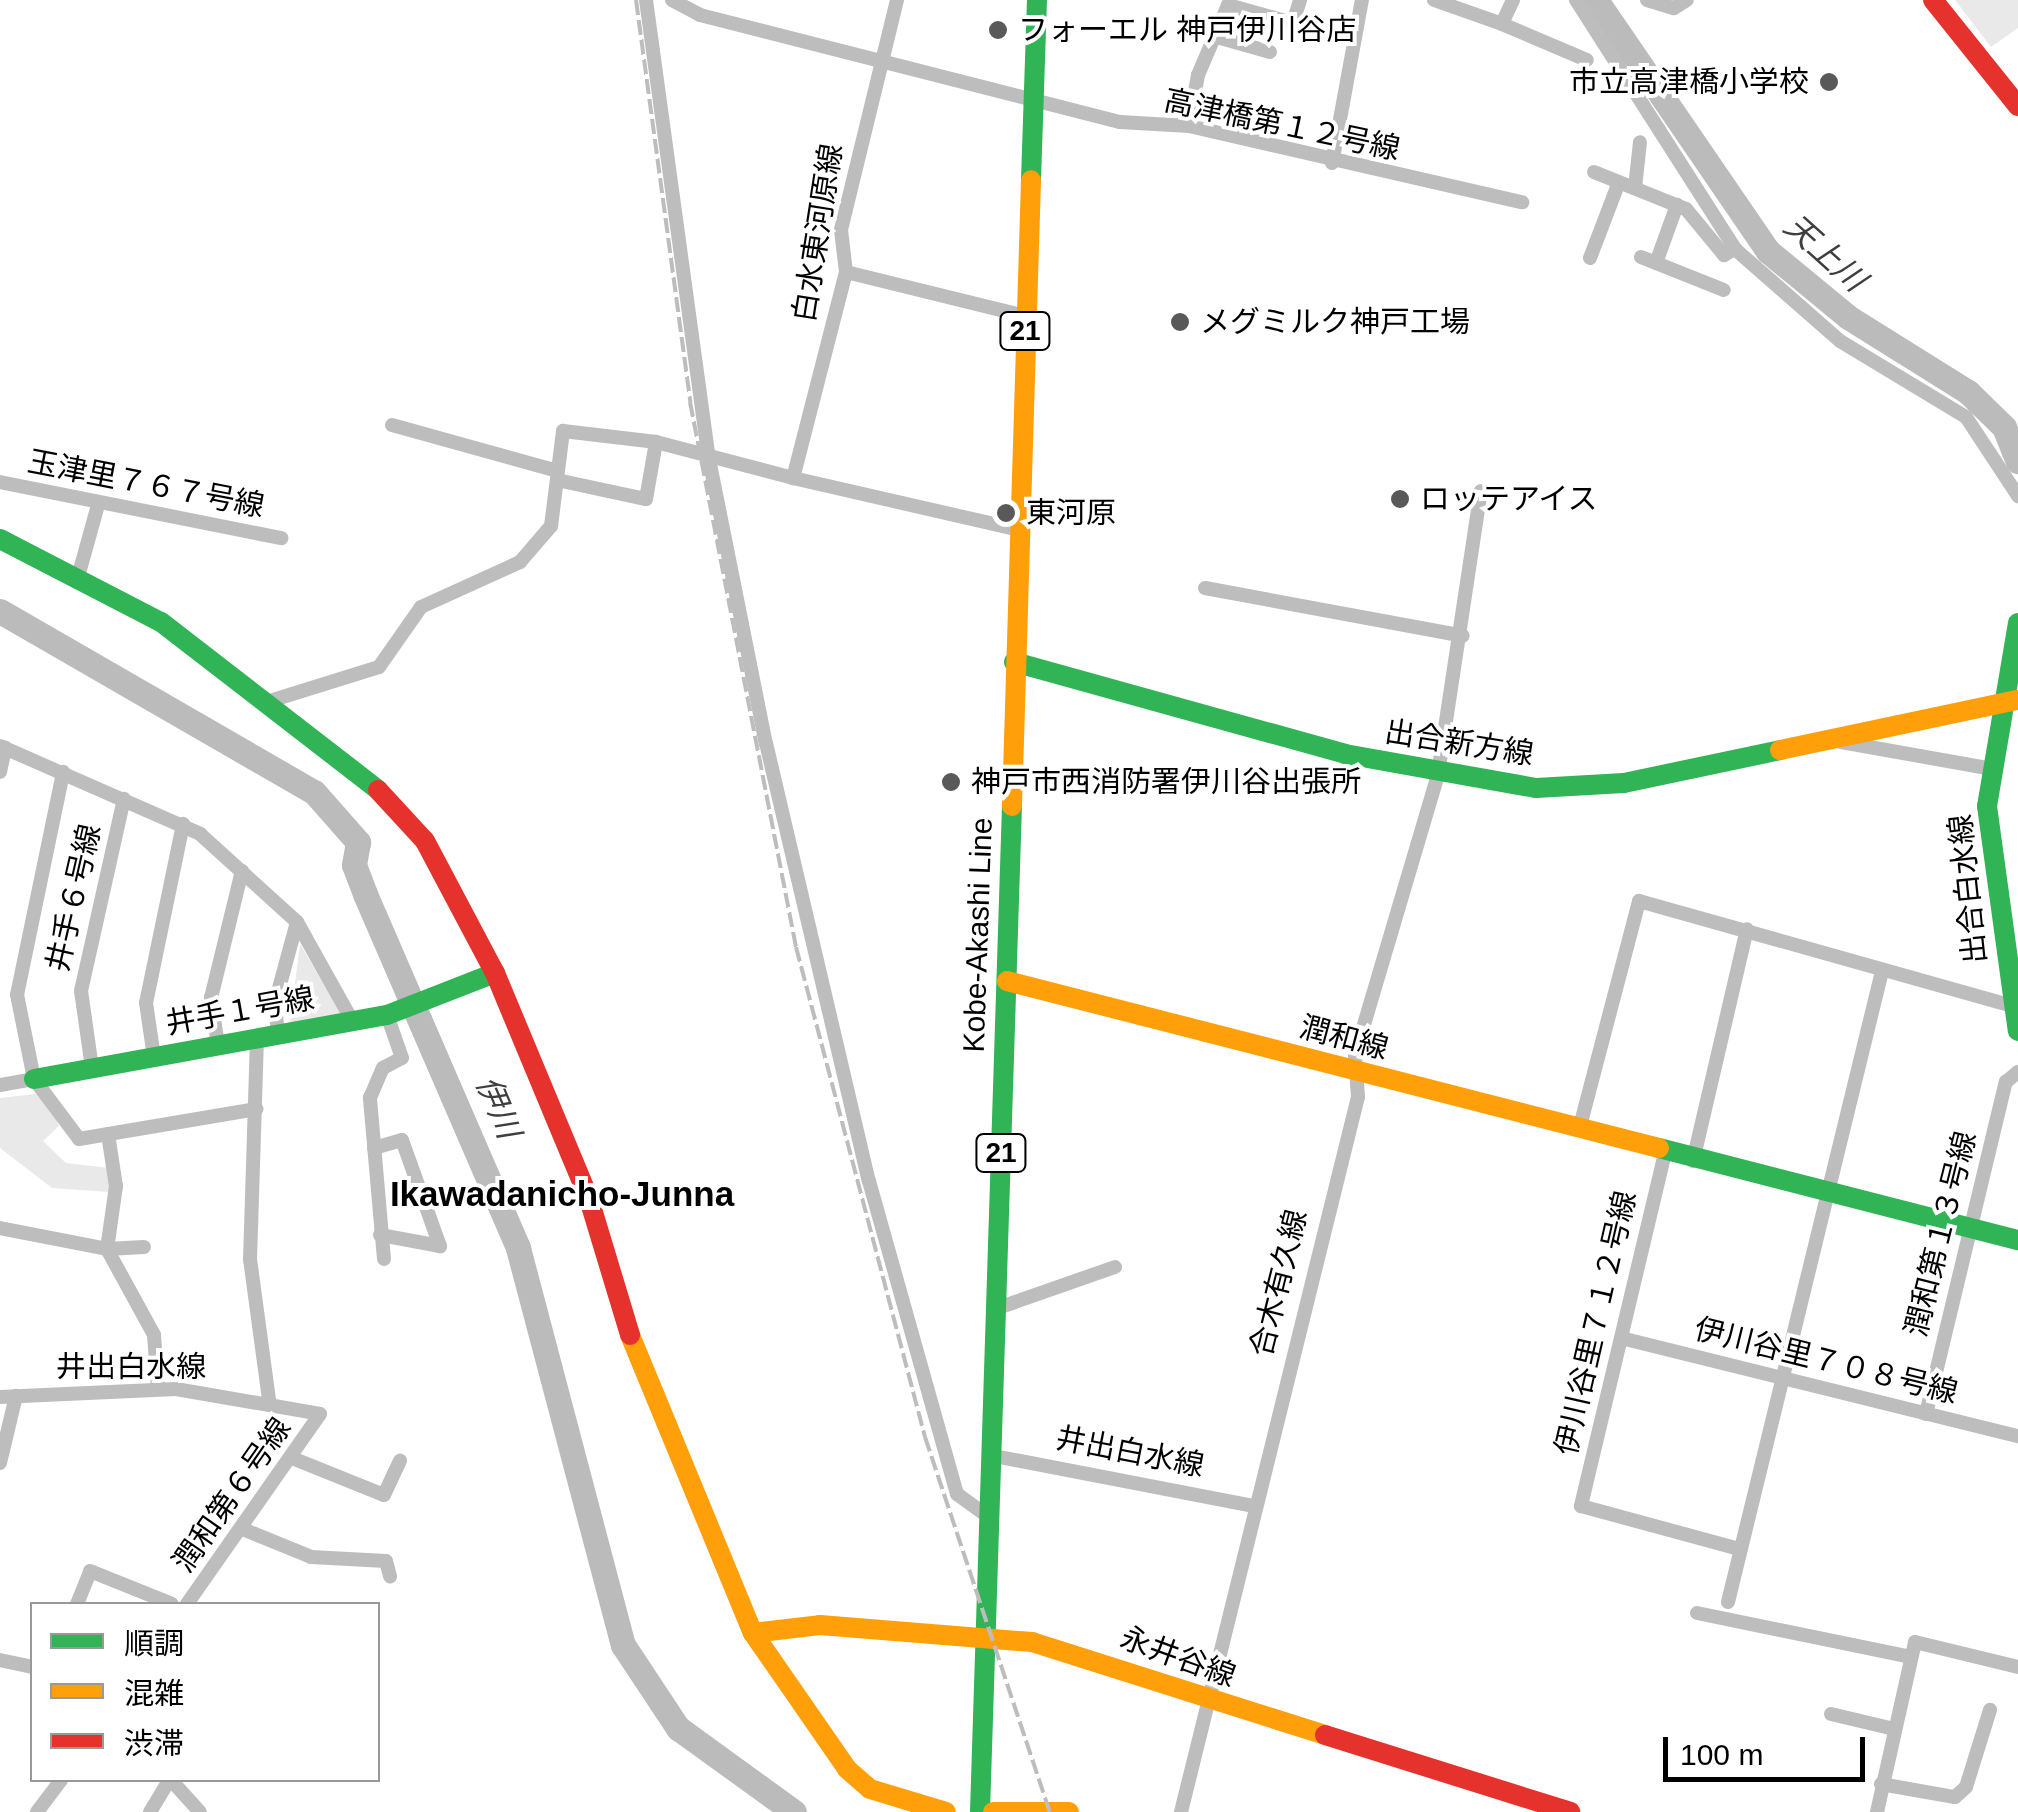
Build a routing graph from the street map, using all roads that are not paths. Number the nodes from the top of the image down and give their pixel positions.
1 (646, 0) edge
2 (672, 0) edge
3 (897, 0) edge
4 (1037, 0) edge
5 (1300, 0) edge
6 (1362, 0) edge
7 (1434, 0) edge
8 (1513, 0) edge
9 (1576, 0) edge
10 (1647, 0) edge
11 (1687, 0) edge
12 (1933, 0) edge
13 (1502, 24) junction
14 (1217, 37) junction
15 (1270, 52) dead end
16 (880, 60) junction
17 (1587, 60) dead end
18 (1034, 94) junction
19 (2018, 105) edge
20 (1189, 126) junction
21 (1640, 142) dead end
22 (1332, 163) junction
23 (1594, 172) dead end
24 (1620, 182) junction
25 (1635, 188) junction
26 (1522, 202) dead end
27 (1677, 205) junction
28 (1735, 249) junction
29 (1590, 258) dead end
30 (846, 272) junction
31 (1724, 290) dead end
32 (1025, 316) junction
33 (392, 425) dead end
34 (656, 442) junction
35 (708, 454) junction
36 (557, 475) junction
37 (793, 478) junction
38 (0, 482) edge
39 (1481, 491) dead end
40 (2018, 496) edge
41 (98, 505) junction
42 (1020, 530) junction
43 (282, 538) dead end
44 (0, 539) edge
45 (78, 577) junction
46 (1206, 588) dead end
47 (2018, 624) edge
48 (1463, 636) junction
49 (1014, 662) junction
50 (273, 700) junction
51 (2012, 700) edge
52 (1820, 739) junction
53 (3, 747) edge
54 (1993, 769) junction
55 (0, 772) edge
56 (63, 772) junction
57 (1438, 774) junction
58 (124, 799) junction
59 (183, 824) junction
60 (242, 871) junction
61 (297, 922) junction
62 (1747, 929) junction
63 (1882, 970) junction
64 (490, 975) junction
65 (1007, 981) junction
66 (0, 992) edge
67 (17, 995) junction
68 (2014, 1006) junction
69 (386, 1015) junction
70 (352, 1022) junction
71 (2018, 1031) edge
72 (267, 1036) junction
73 (218, 1046) junction
74 (154, 1058) junction
75 (92, 1068) junction
76 (2018, 1072) edge
77 (1358, 1074) junction
78 (34, 1079) junction
79 (0, 1085) edge
80 (256, 1109) junction
81 (1579, 1130) junction
82 (108, 1134) junction
83 (374, 1148) junction
84 (1665, 1153) junction
85 (1693, 1160) junction
86 (1828, 1193) junction
87 (1970, 1227) junction
88 (0, 1228) edge
89 (380, 1235) junction
90 (2018, 1240) edge
91 (144, 1247) dead end
92 (107, 1250) junction
93 (384, 1258) dead end
94 (1115, 1267) dead end
95 (998, 1308) junction
96 (1621, 1338) junction
97 (1782, 1379) junction
98 (158, 1389) junction
99 (16, 1396) junction
100 (0, 1397) edge
101 (270, 1400) junction
102 (320, 1414) joint
103 (1926, 1414) junction
104 (2018, 1436) edge
105 (994, 1456) junction
106 (292, 1458) junction
107 (400, 1460) dead end
108 (0, 1463) edge
109 (1254, 1506) junction
110 (993, 1520) junction
111 (245, 1530) junction
112 (1739, 1549) junction
113 (390, 1576) dead end
114 (78, 1602) edge
115 (167, 1602) edge
116 (189, 1602) edge
117 (1728, 1602) dead end
118 (1697, 1613) dead end
119 (753, 1633) junction
120 (990, 1644) junction
121 (1911, 1658) junction
122 (0, 1660) edge
123 (30, 1667) edge
124 (2018, 1668) edge
125 (1208, 1700) junction
126 (1990, 1710) dead end
127 (1831, 1714) dead end
128 (1894, 1729) junction
129 (59, 1782) edge
130 (169, 1782) edge
131 (172, 1782) edge
132 (1880, 1784) junction
133 (37, 1812) edge
134 (150, 1812) edge
135 (200, 1812) edge
136 (946, 1812) edge
137 (980, 1812) edge
138 (993, 1812) edge
139 (1069, 1812) edge
140 (1181, 1812) edge
141 (1570, 1812) edge
142 (1877, 1812) edge

1 - 35 street
2 - 16 street, 高津橋第１２号線
3 - 16 street, 白水東河原線
4 - 18 street, Kobe-Akashi Line / 21
5 - 14 street
6 - 22 street
7 - 13 street
8 - 13 street
9 - 28 street
10 - 11 street
12 - 19 street
13 - 17 street
14 - 15 street
14 - 20 street
16 - 18 street, 高津橋第１２号線
16 - 30 street, 白水東河原線
18 - 20 street, 高津橋第１２号線
18 - 32 street, Kobe-Akashi Line / 21
20 - 22 street, 高津橋第１２号線
21 - 25 street
22 - 26 street, 高津橋第１２号線
23 - 24 street
24 - 25 street
24 - 29 street
25 - 27 street
27 - 28 street
27 - 31 street
28 - 40 street
30 - 32 street
30 - 37 street, 白水東河原線
32 - 42 street, Kobe-Akashi Line / 21
33 - 36 street
34 - 35 street
34 - 36 street
34 - 36 street
35 - 37 street
35 - 110 street
36 - 50 street
37 - 42 street
38 - 41 street, 玉津里７６７号線
39 - 48 street, 合木有久線
41 - 43 street, 玉津里７６７号線
41 - 45 street
42 - 49 street, Kobe-Akashi Line / 21
44 - 45 street
45 - 50 street
46 - 48 street
47 - 51 street, 出合白水線
48 - 57 street, 合木有久線
49 - 57 street, 出合新方線
49 - 65 street, Kobe-Akashi Line / 21
50 - 64 street
51 - 52 street, 出合新方線
51 - 54 street, 出合白水線
52 - 54 street
52 - 57 street, 出合新方線
53 - 55 street
53 - 56 street
54 - 68 street, 出合白水線
56 - 58 street
56 - 67 street
57 - 77 street, 合木有久線
58 - 59 street
58 - 75 street, 井手６号線
59 - 60 street
59 - 74 street
60 - 61 street
60 - 73 street
61 - 70 street
61 - 72 street
62 - 63 street
62 - 81 street
62 - 85 street
63 - 68 street
63 - 86 street
64 - 69 street, 井手１号線
64 - 119 street
65 - 77 street, 潤和線
65 - 95 street, Kobe-Akashi Line / 21
66 - 67 street
67 - 78 street
68 - 71 street, 出合白水線
69 - 70 street, 井手１号線
69 - 83 street
70 - 72 street, 井手１号線
72 - 73 street, 井手１号線
72 - 80 street
73 - 74 street, 井手１号線
74 - 75 street, 井手１号線
75 - 78 street, 井手１号線
76 - 87 street, 潤和第１３号線
77 - 81 street, 潤和線
77 - 109 street, 合木有久線
78 - 79 street, 井手１号線
78 - 82 street
80 - 82 street
80 - 101 street
81 - 84 street, 潤和線
82 - 92 street
83 - 89 street
83 - 89 street
84 - 85 street, 潤和線
84 - 96 street, 伊川谷里７１２号線
85 - 86 street, 潤和線
86 - 87 street, 潤和線
86 - 97 street
87 - 90 street, 潤和線
87 - 103 street, 潤和第１３号線
88 - 92 street
89 - 93 street
91 - 92 street
92 - 98 street
94 - 95 street
95 - 105 street, Kobe-Akashi Line / 21
96 - 97 street, 伊川谷里７０８号線
96 - 112 street, 伊川谷里７１２号線
97 - 103 street, 伊川谷里７０８号線
97 - 112 street
98 - 99 street, 井出白水線
98 - 101 street, 井出白水線
99 - 100 street, 井出白水線
99 - 108 street
101 - 102 street, 井出白水線
102 - 106 street, 潤和第６号線
103 - 104 street, 伊川谷里７０８号線
105 - 109 street, 井出白水線
105 - 110 street, Kobe-Akashi Line / 21
106 - 107 street
106 - 111 street, 潤和第６号線
109 - 125 street, 合木有久線
110 - 120 street, Kobe-Akashi Line / 21
111 - 113 street
111 - 116 street, 潤和第６号線
112 - 117 street
114 - 115 street
118 - 121 street
119 - 120 street, 永井谷線
119 - 136 street
120 - 125 street, 永井谷線
120 - 137 street, Kobe-Akashi Line / 21
121 - 124 street
121 - 128 street
122 - 123 street
125 - 140 street, 合木有久線
125 - 141 street, 永井谷線
126 - 132 street
127 - 128 street
128 - 132 street
129 - 133 street
130 - 134 street
131 - 135 street
132 - 142 street
138 - 139 street

